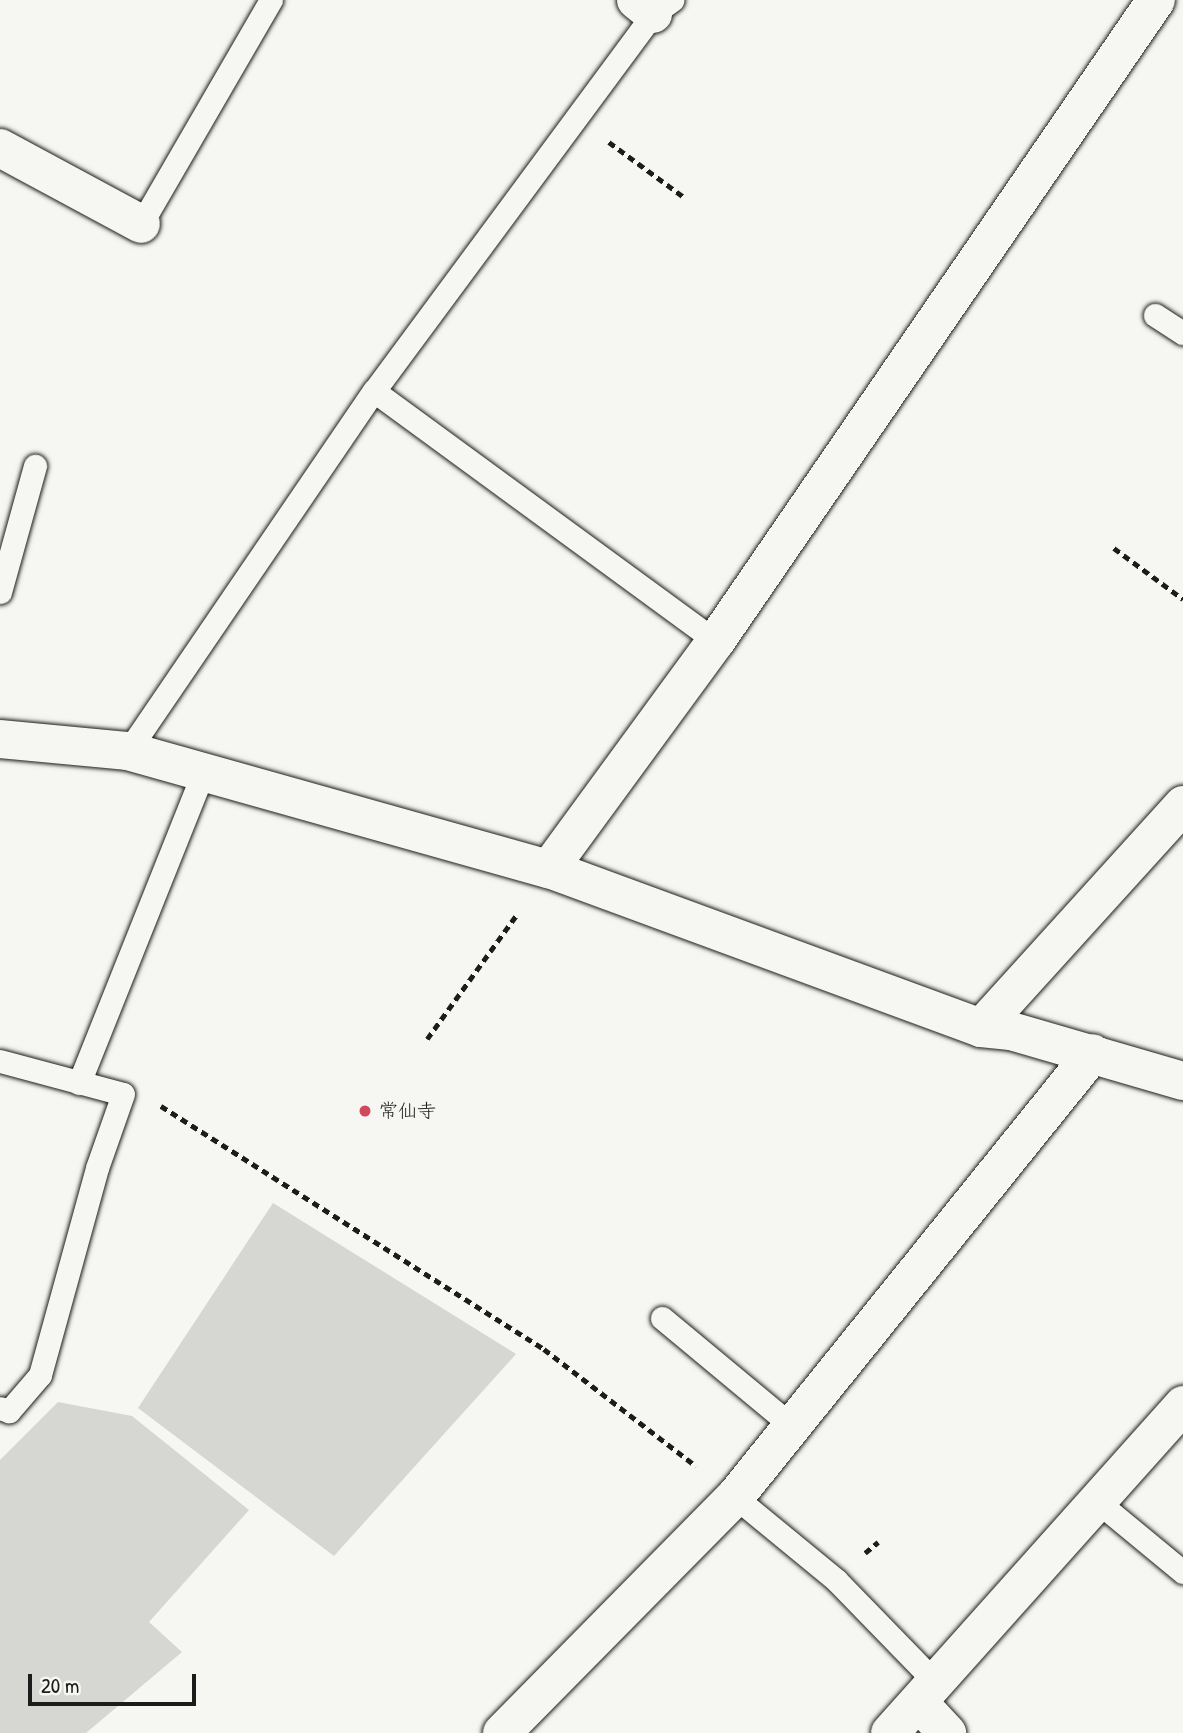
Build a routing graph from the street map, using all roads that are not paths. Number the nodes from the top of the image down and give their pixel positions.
1 (271, 0) edge
2 (1156, 0) edge
3 (654, 5) edge
4 (0, 148) edge
5 (141, 224) joint
6 (1155, 314) dead end
7 (1183, 333) edge
8 (374, 391) junction
9 (35, 466) dead end
10 (0, 592) edge
11 (716, 641) junction
12 (0, 739) edge
13 (128, 751) junction
14 (204, 771) junction
15 (1183, 806) edge
16 (549, 869) junction
17 (981, 1028) junction
18 (1093, 1054) junction
19 (0, 1061) edge
20 (1183, 1082) edge
21 (79, 1083) junction
22 (662, 1318) dead end
23 (1183, 1405) edge
24 (0, 1408) edge
25 (792, 1426) junction
26 (735, 1497) junction
27 (1098, 1502) junction
28 (1183, 1572) edge
29 (928, 1694) junction
30 (502, 1733) edge
31 (890, 1733) edge
32 (947, 1733) edge

1 - 5 lane
2 - 11 street
3 - 8 lane
4 - 5 street
6 - 7 lane
8 - 11 lane
8 - 13 lane
9 - 10 lane
11 - 16 street
12 - 13 street
13 - 14 street
14 - 16 street
14 - 21 lane
15 - 17 street
16 - 17 street
17 - 18 street
18 - 20 street
18 - 25 street
19 - 21 lane
21 - 24 lane
22 - 25 lane
23 - 27 street
25 - 26 street
26 - 29 lane
26 - 30 street
27 - 28 lane
27 - 29 street
29 - 31 street
29 - 32 street

